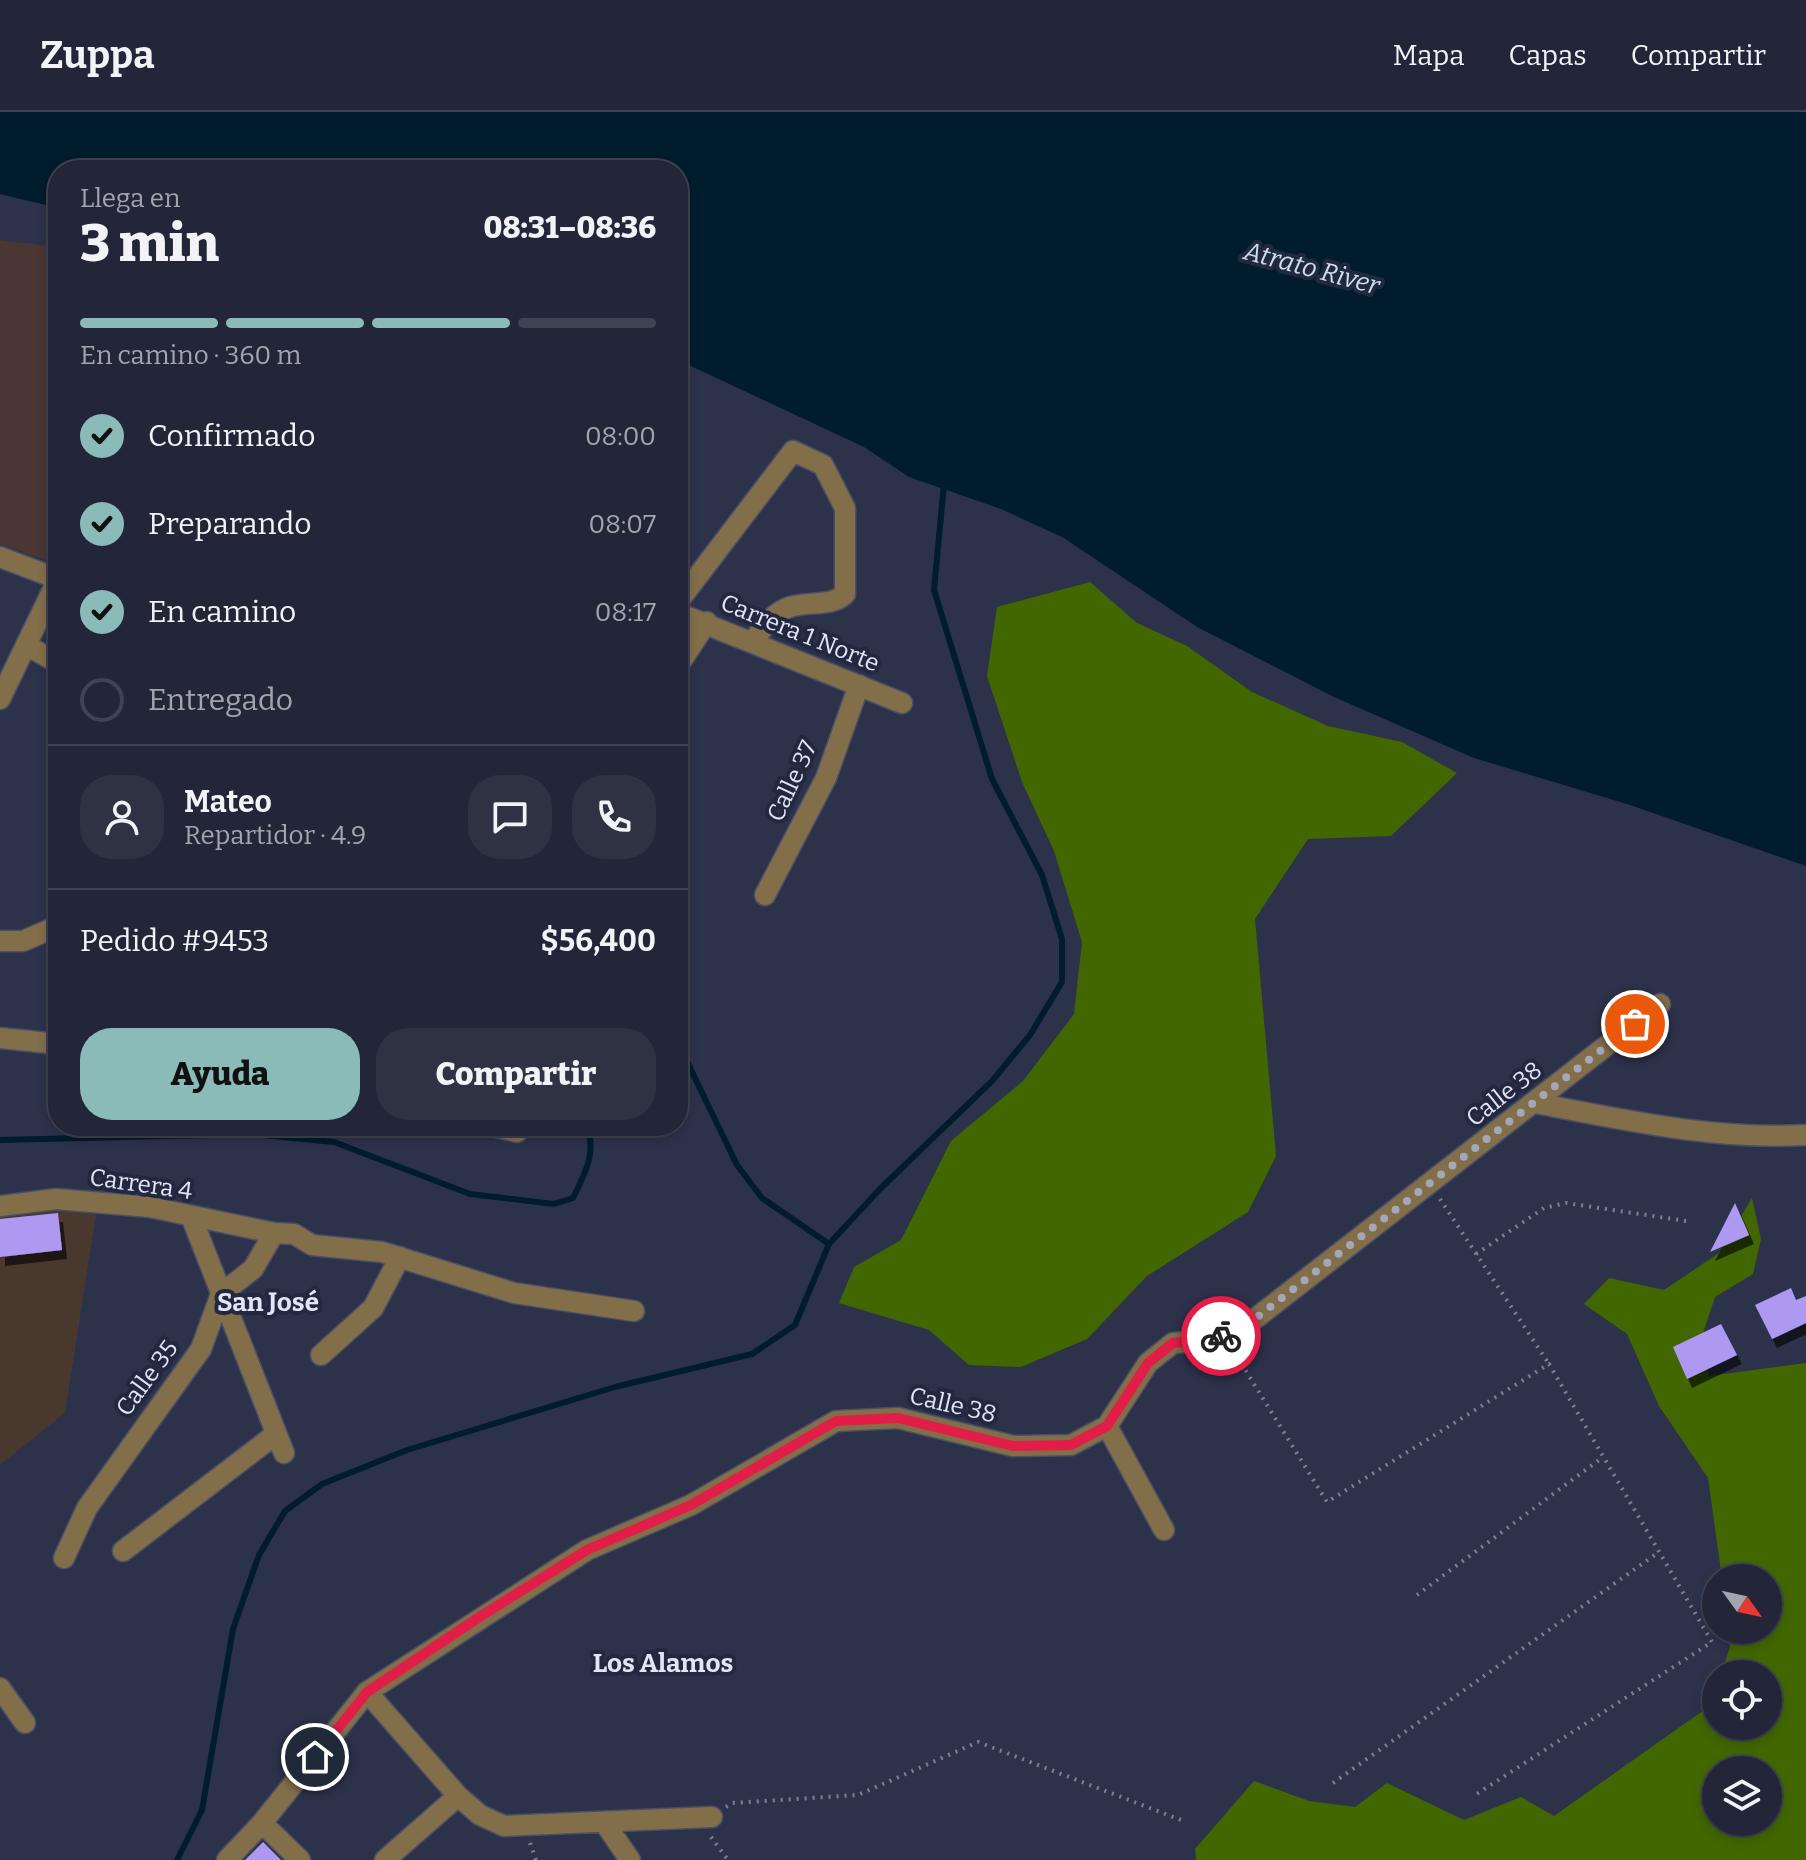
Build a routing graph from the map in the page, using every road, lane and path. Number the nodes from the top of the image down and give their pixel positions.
1 (0, 557) edge
2 (48, 575) edge
3 (688, 589) edge
4 (48, 600) edge
5 (688, 616) edge
6 (707, 622) junction
7 (753, 641) junction
8 (26, 645) junction
9 (688, 651) edge
10 (48, 657) edge
11 (859, 685) junction
12 (0, 699) edge
13 (902, 703) dead end
14 (765, 895) dead end
15 (48, 930) edge
16 (0, 941) edge
17 (1660, 1004) dead end
18 (0, 1038) edge
19 (48, 1043) edge
20 (1535, 1103) junction
21 (1806, 1135) edge
22 (1430, 1184) junction
23 (0, 1206) edge
24 (191, 1216) junction
25 (1686, 1221) dead end
26 (274, 1233) junction
27 (1476, 1254) junction
28 (400, 1257) junction
29 (221, 1294) junction
30 (634, 1311) dead end
31 (1224, 1334) junction
32 (321, 1355) dead end
33 (1549, 1364) junction
34 (1107, 1426) junction
35 (1603, 1457) junction
36 (1164, 1530) dead end
37 (123, 1551) dead end
38 (1659, 1552) junction
39 (64, 1558) dead end
40 (1417, 1595) dead end
41 (0, 1688) edge
42 (367, 1692) junction
43 (25, 1723) dead end
44 (1333, 1783) dead end
45 (458, 1796) junction
46 (1472, 1797) dead end
47 (712, 1817) junction
48 (1181, 1820) dead end
49 (604, 1822) junction
50 (262, 1823) junction
51 (227, 1860) edge
52 (300, 1860) edge
53 (385, 1860) edge
54 (630, 1860) edge
55 (728, 1860) edge

1 - 2 street
3 - 7 street
4 - 8 street
5 - 6 street, Carrera 1 Norte
6 - 7 street, Carrera 1 Norte
6 - 9 street
7 - 11 street, Carrera 1 Norte
8 - 10 street
8 - 12 street
11 - 13 street, Carrera 1 Norte
11 - 14 street, Calle 37
15 - 16 street
17 - 20 street, Calle 38
18 - 19 street
20 - 21 street
20 - 22 street, Calle 38
22 - 27 path
22 - 31 street, Calle 38
23 - 24 street, Carrera 4
24 - 26 street, Carrera 4
24 - 29 street
25 - 27 path
26 - 28 street, Carrera 4
26 - 29 street
27 - 33 path
28 - 30 street, Carrera 4
28 - 32 street
29 - 37 street
29 - 39 street, Calle 35
31 - 33 path
31 - 34 street, Calle 38
33 - 35 path
34 - 36 street
34 - 42 street, Calle 38
35 - 38 path
35 - 40 path
38 - 44 path
38 - 46 path
41 - 43 street
42 - 45 street
42 - 50 street, Calle 38
45 - 49 street
45 - 53 street
47 - 48 path
47 - 49 street
47 - 55 path
49 - 54 street
50 - 51 street, Calle 38
50 - 52 street

